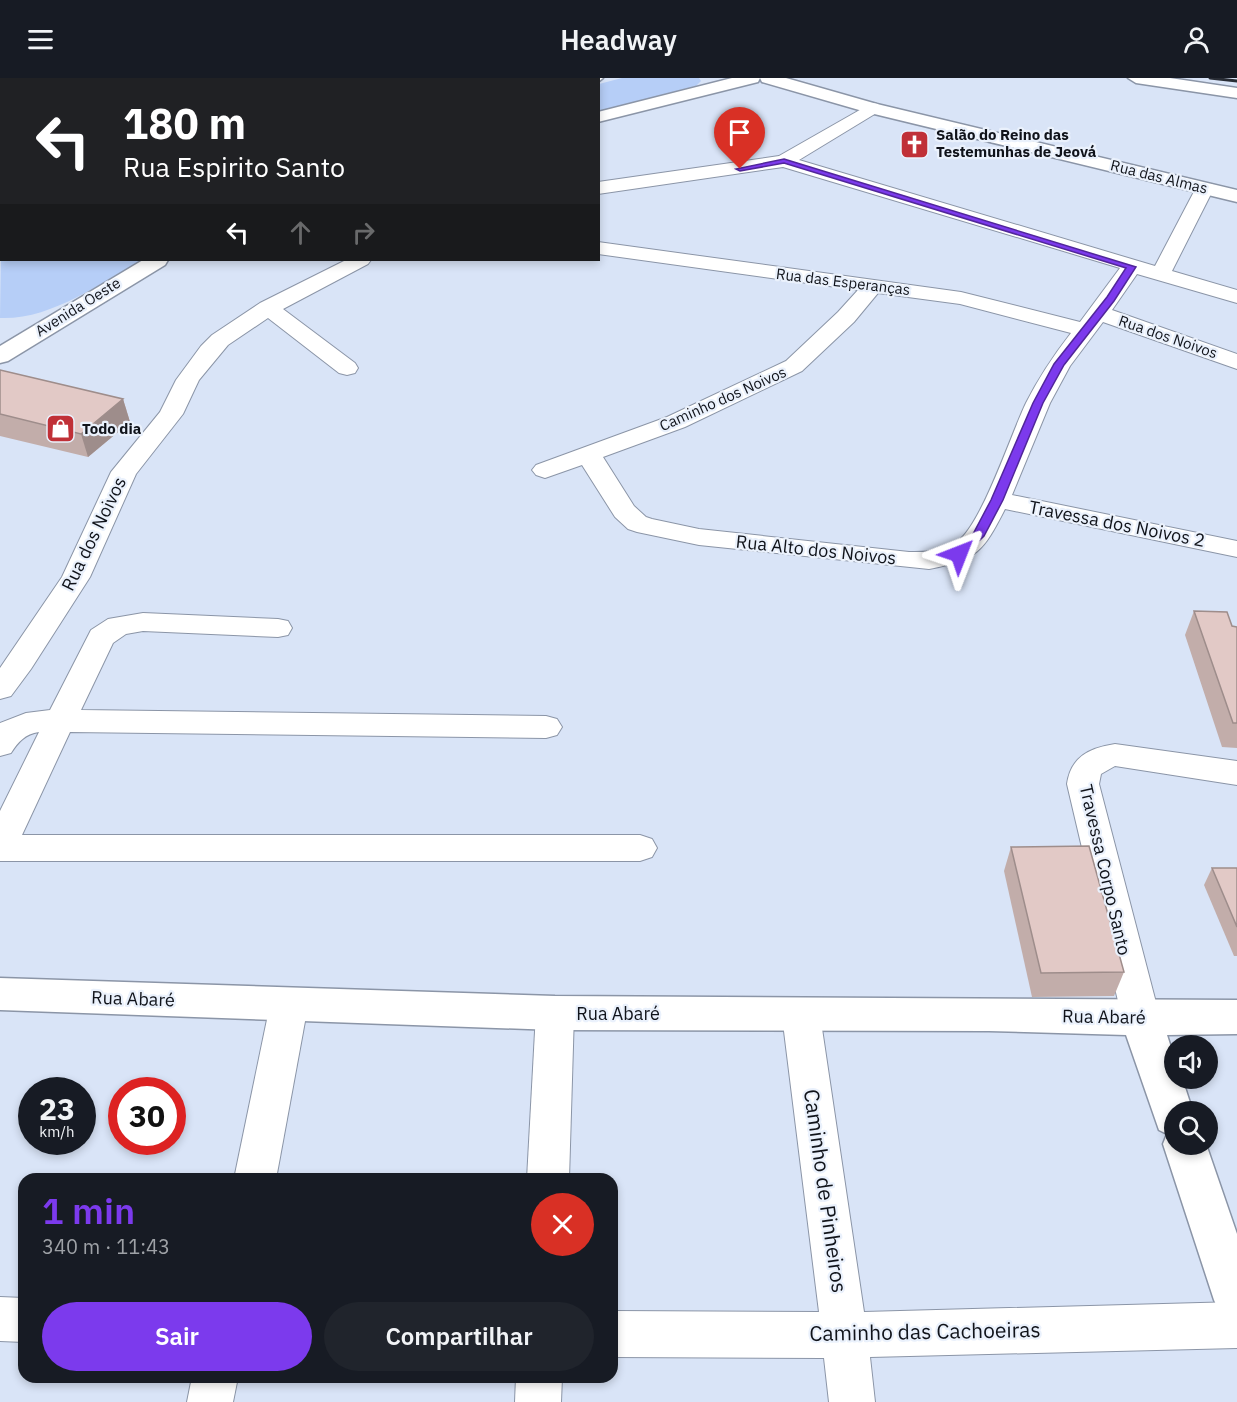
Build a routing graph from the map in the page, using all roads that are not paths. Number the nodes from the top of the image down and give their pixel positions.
1 (708, 78) edge
2 (752, 78) edge
3 (768, 78) edge
4 (1136, 78) edge
5 (694, 93) junction
6 (1237, 93) edge
7 (872, 108) junction
8 (600, 116) edge
9 (784, 161) junction
10 (600, 188) edge
11 (1205, 188) junction
12 (1237, 196) edge
13 (600, 248) edge
14 (155, 261) edge
15 (359, 261) edge
16 (1131, 267) junction
17 (1160, 275) junction
18 (873, 285) junction
19 (1237, 297) edge
20 (81, 305) junction
21 (268, 308) junction
22 (1092, 322) junction
23 (10, 327) dead end
24 (0, 356) edge
25 (1237, 362) edge
26 (347, 368) dead end
27 (588, 454) junction
28 (545, 470) dead end
29 (997, 500) junction
30 (1237, 549) edge
31 (278, 628) dead end
32 (0, 689) edge
33 (60, 721) junction
34 (546, 727) dead end
35 (0, 745) edge
36 (1237, 773) edge
37 (0, 847) edge
38 (640, 848) dead end
39 (0, 994) edge
40 (289, 1005) junction
41 (555, 1013) junction
42 (801, 1015) junction
43 (1237, 1017) edge
44 (1141, 1018) junction
45 (1169, 1101) edge
46 (1188, 1155) edge
47 (256, 1173) edge
48 (548, 1173) edge
49 (1237, 1300) edge
50 (0, 1319) edge
51 (18, 1320) edge
52 (1237, 1325) edge
53 (618, 1334) edge
54 (845, 1335) junction
55 (214, 1383) edge
56 (540, 1383) edge
57 (210, 1402) edge
58 (538, 1402) edge
59 (852, 1402) edge

1 - 5 street
2 - 5 street
3 - 7 street, Rua das Almas
4 - 6 street
5 - 8 street
7 - 9 street
7 - 11 street, Rua das Almas
9 - 10 street
9 - 16 street
11 - 12 street, Rua das Almas
11 - 17 street
13 - 18 street, Rua das Esperanças
14 - 20 street, Avenida Oeste
15 - 21 street, Rua dos Noivos
16 - 17 street
16 - 22 street, Rua Alto dos Noivos
17 - 19 street
18 - 22 street, Rua das Esperanças
18 - 27 street, Caminho dos Noivos
20 - 23 street
20 - 24 street, Avenida Oeste
21 - 26 street
21 - 32 street, Rua dos Noivos
22 - 25 street, Rua dos Noivos
22 - 29 street, Rua Alto dos Noivos
27 - 28 street, Caminho dos Noivos
27 - 29 street, Rua Alto dos Noivos
29 - 30 street, Travessa dos Noivos 2
31 - 33 street
33 - 34 street
33 - 35 street
33 - 37 street
36 - 44 street, Travessa Corpo Santo
37 - 38 street
39 - 40 street, Rua Abaré
40 - 41 street, Rua Abaré
40 - 47 street
41 - 42 street, Rua Abaré
41 - 48 street
42 - 44 street, Rua Abaré
42 - 54 street, Caminho de Pinheiros
43 - 44 street, Rua Abaré
44 - 45 street
46 - 49 street
50 - 51 street
52 - 54 street, Caminho das Cachoeiras
53 - 54 street, Caminho das Cachoeiras
54 - 59 street, Caminho de Pinheiros
55 - 57 street
56 - 58 street

